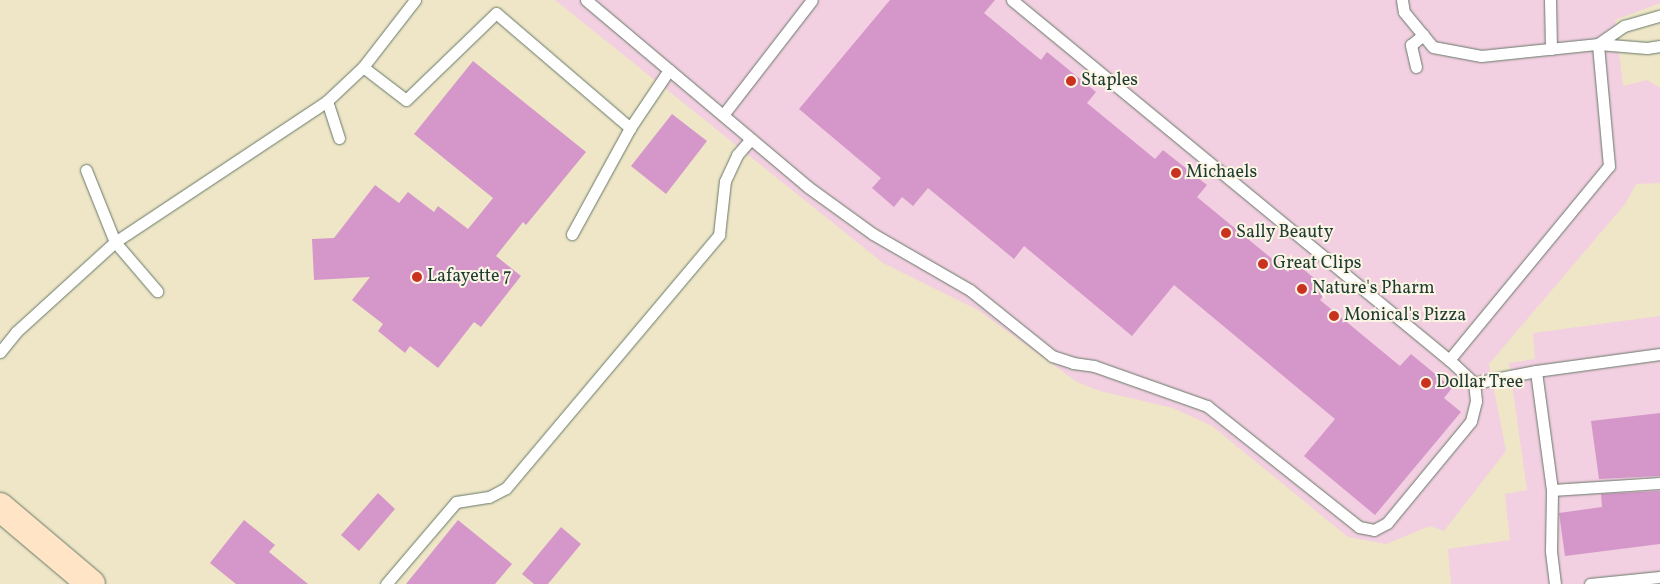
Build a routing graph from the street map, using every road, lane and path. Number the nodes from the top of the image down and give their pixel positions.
1 (415, 0) edge
2 (586, 0) edge
3 (812, 0) edge
4 (1012, 0) edge
5 (1402, 0) edge
6 (1550, 0) edge
7 (1660, 16) edge
8 (1423, 35) junction
9 (1598, 44) junction
10 (1660, 46) edge
11 (1551, 49) junction
12 (363, 67) junction
13 (1416, 67) dead end
14 (669, 70) junction
15 (327, 101) junction
16 (723, 115) junction
17 (630, 128) junction
18 (339, 138) dead end
19 (751, 139) junction
20 (86, 170) dead end
21 (572, 234) dead end
22 (115, 242) junction
23 (157, 291) dead end
24 (0, 352) edge
25 (1660, 354) edge
26 (1449, 360) junction
27 (1536, 371) junction
28 (1474, 383) junction
29 (1660, 484) edge
30 (1552, 490) junction
31 (0, 507) edge
32 (1660, 577) edge
33 (91, 584) edge
34 (386, 584) edge
35 (1555, 584) edge
36 (1590, 584) edge

1 - 12 lane
2 - 14 lane
3 - 16 lane
4 - 26 lane
5 - 8 lane
6 - 11 lane
7 - 9 lane
8 - 11 lane
8 - 13 lane
9 - 10 lane
9 - 11 lane
9 - 26 lane
12 - 15 lane
12 - 17 lane
14 - 16 lane
14 - 17 lane
15 - 18 lane
15 - 22 lane
16 - 19 lane
17 - 21 lane
19 - 28 lane
19 - 34 lane
20 - 22 lane
22 - 23 lane
22 - 24 lane
25 - 27 lane
26 - 28 lane
27 - 28 lane
27 - 30 lane
29 - 30 lane
30 - 35 lane
31 - 33 main road
32 - 36 lane

